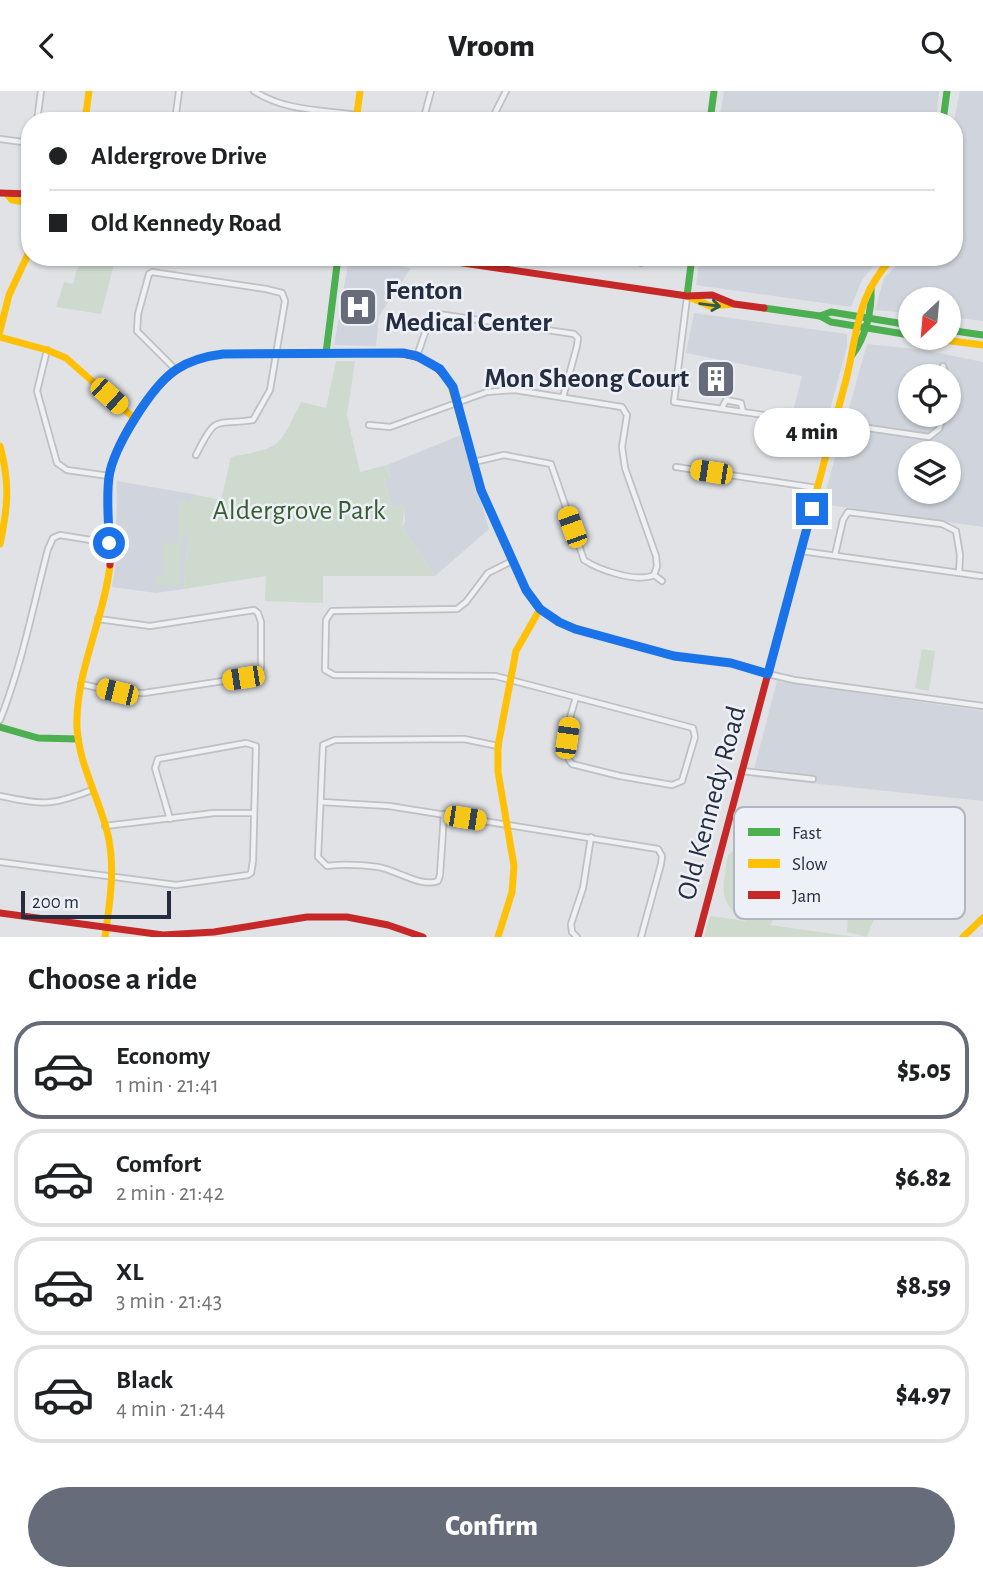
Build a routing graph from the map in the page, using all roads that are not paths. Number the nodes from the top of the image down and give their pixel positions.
1 (41, 91) edge
2 (89, 91) edge
3 (179, 91) edge
4 (254, 91) edge
5 (360, 91) edge
6 (431, 91) edge
7 (506, 91) edge
8 (714, 91) edge
9 (947, 91) edge
10 (38, 112) edge
11 (86, 112) edge
12 (176, 112) edge
13 (325, 112) edge
14 (358, 112) edge
15 (425, 112) edge
16 (496, 112) edge
17 (711, 112) edge
18 (944, 112) edge
19 (0, 139) edge
20 (21, 142) edge
21 (21, 193) edge
22 (3, 194) edge
23 (21, 202) edge
24 (23, 266) edge
25 (337, 266) edge
26 (484, 266) edge
27 (691, 266) edge
28 (885, 266) edge
29 (687, 296) junction
30 (820, 316) junction
31 (863, 317) junction
32 (898, 323) edge
33 (860, 327) junction
34 (0, 331) edge
35 (961, 332) edge
36 (898, 333) edge
37 (983, 335) edge
38 (0, 337) edge
39 (961, 342) edge
40 (983, 345) edge
41 (47, 350) junction
42 (326, 353) junction
43 (275, 354) junction
44 (417, 356) junction
45 (176, 370) junction
46 (563, 397) junction
47 (458, 403) junction
48 (722, 409) junction
49 (743, 412) junction
50 (135, 419) junction
51 (834, 423) junction
52 (369, 425) dead end
53 (940, 427) edge
54 (0, 446) edge
55 (828, 448) junction
56 (196, 455) dead end
57 (474, 462) junction
58 (676, 467) dead end
59 (109, 476) junction
60 (817, 488) junction
61 (109, 543) junction
62 (0, 544) edge
63 (801, 551) junction
64 (835, 555) junction
65 (512, 561) junction
66 (958, 573) junction
67 (654, 575) junction
68 (981, 576) dead end
69 (663, 581) dead end
70 (540, 609) junction
71 (98, 619) junction
72 (768, 674) junction
73 (509, 680) junction
74 (81, 684) junction
75 (576, 697) junction
76 (983, 706) edge
77 (0, 720) edge
78 (0, 727) edge
79 (78, 739) junction
80 (498, 746) junction
81 (742, 771) junction
82 (813, 779) dead end
83 (92, 790) junction
84 (0, 796) edge
85 (321, 802) junction
86 (254, 813) junction
87 (444, 814) junction
88 (170, 819) junction
89 (508, 824) junction
90 (106, 826) junction
91 (591, 837) junction
92 (0, 862) edge
93 (114, 878) junction
94 (0, 913) edge
95 (983, 918) edge
96 (106, 927) junction
97 (105, 937) edge
98 (423, 937) edge
99 (498, 937) edge
100 (577, 937) edge
101 (641, 937) edge
102 (698, 937) edge
103 (963, 937) edge

1 - 10 street
2 - 11 street
3 - 12 street
4 - 13 street
5 - 14 street
6 - 15 street
7 - 16 street
8 - 17 street
9 - 18 street
19 - 20 street
21 - 22 street
22 - 23 street
24 - 34 street
25 - 42 street
26 - 29 street
27 - 29 street
28 - 31 street, Old Kennedy Road
29 - 30 street
29 - 48 street
30 - 31 street
30 - 33 street
31 - 32 street
31 - 33 street, Old Kennedy Road
33 - 36 street
33 - 51 street, Old Kennedy Road
35 - 37 street
38 - 41 street
39 - 40 street
41 - 50 street
41 - 59 street
42 - 43 street
42 - 44 street
43 - 45 street
43 - 45 street
43 - 56 street
44 - 46 street
44 - 47 street
45 - 50 street
46 - 47 street
46 - 67 street
47 - 52 street
47 - 57 street
48 - 49 street
48 - 49 street
49 - 55 street
50 - 59 street
51 - 53 street
51 - 55 street, Old Kennedy Road
54 - 62 street
55 - 60 street, Old Kennedy Road
57 - 65 street
57 - 67 street
58 - 60 street
59 - 61 street
60 - 63 street, Old Kennedy Road
61 - 71 street
61 - 77 street
63 - 64 street
63 - 72 street, Old Kennedy Road
64 - 66 street
64 - 66 street
65 - 70 street
65 - 73 street
66 - 68 street
67 - 69 street
70 - 72 street
70 - 73 street
71 - 74 street
71 - 74 street
72 - 76 street
72 - 81 street, Old Kennedy Road
73 - 75 street
73 - 80 street
74 - 79 street
75 - 75 street
78 - 79 street
79 - 83 street
80 - 85 street
80 - 89 street
81 - 82 street
81 - 102 street, Old Kennedy Road
83 - 84 street
83 - 90 street
85 - 87 street
85 - 87 street
86 - 88 street
86 - 88 street
86 - 93 street
87 - 89 street
88 - 90 street
89 - 91 street
89 - 99 street
90 - 93 street
91 - 100 street
91 - 101 street
92 - 93 street
93 - 96 street
94 - 96 street
95 - 103 street
96 - 97 street
96 - 98 street

